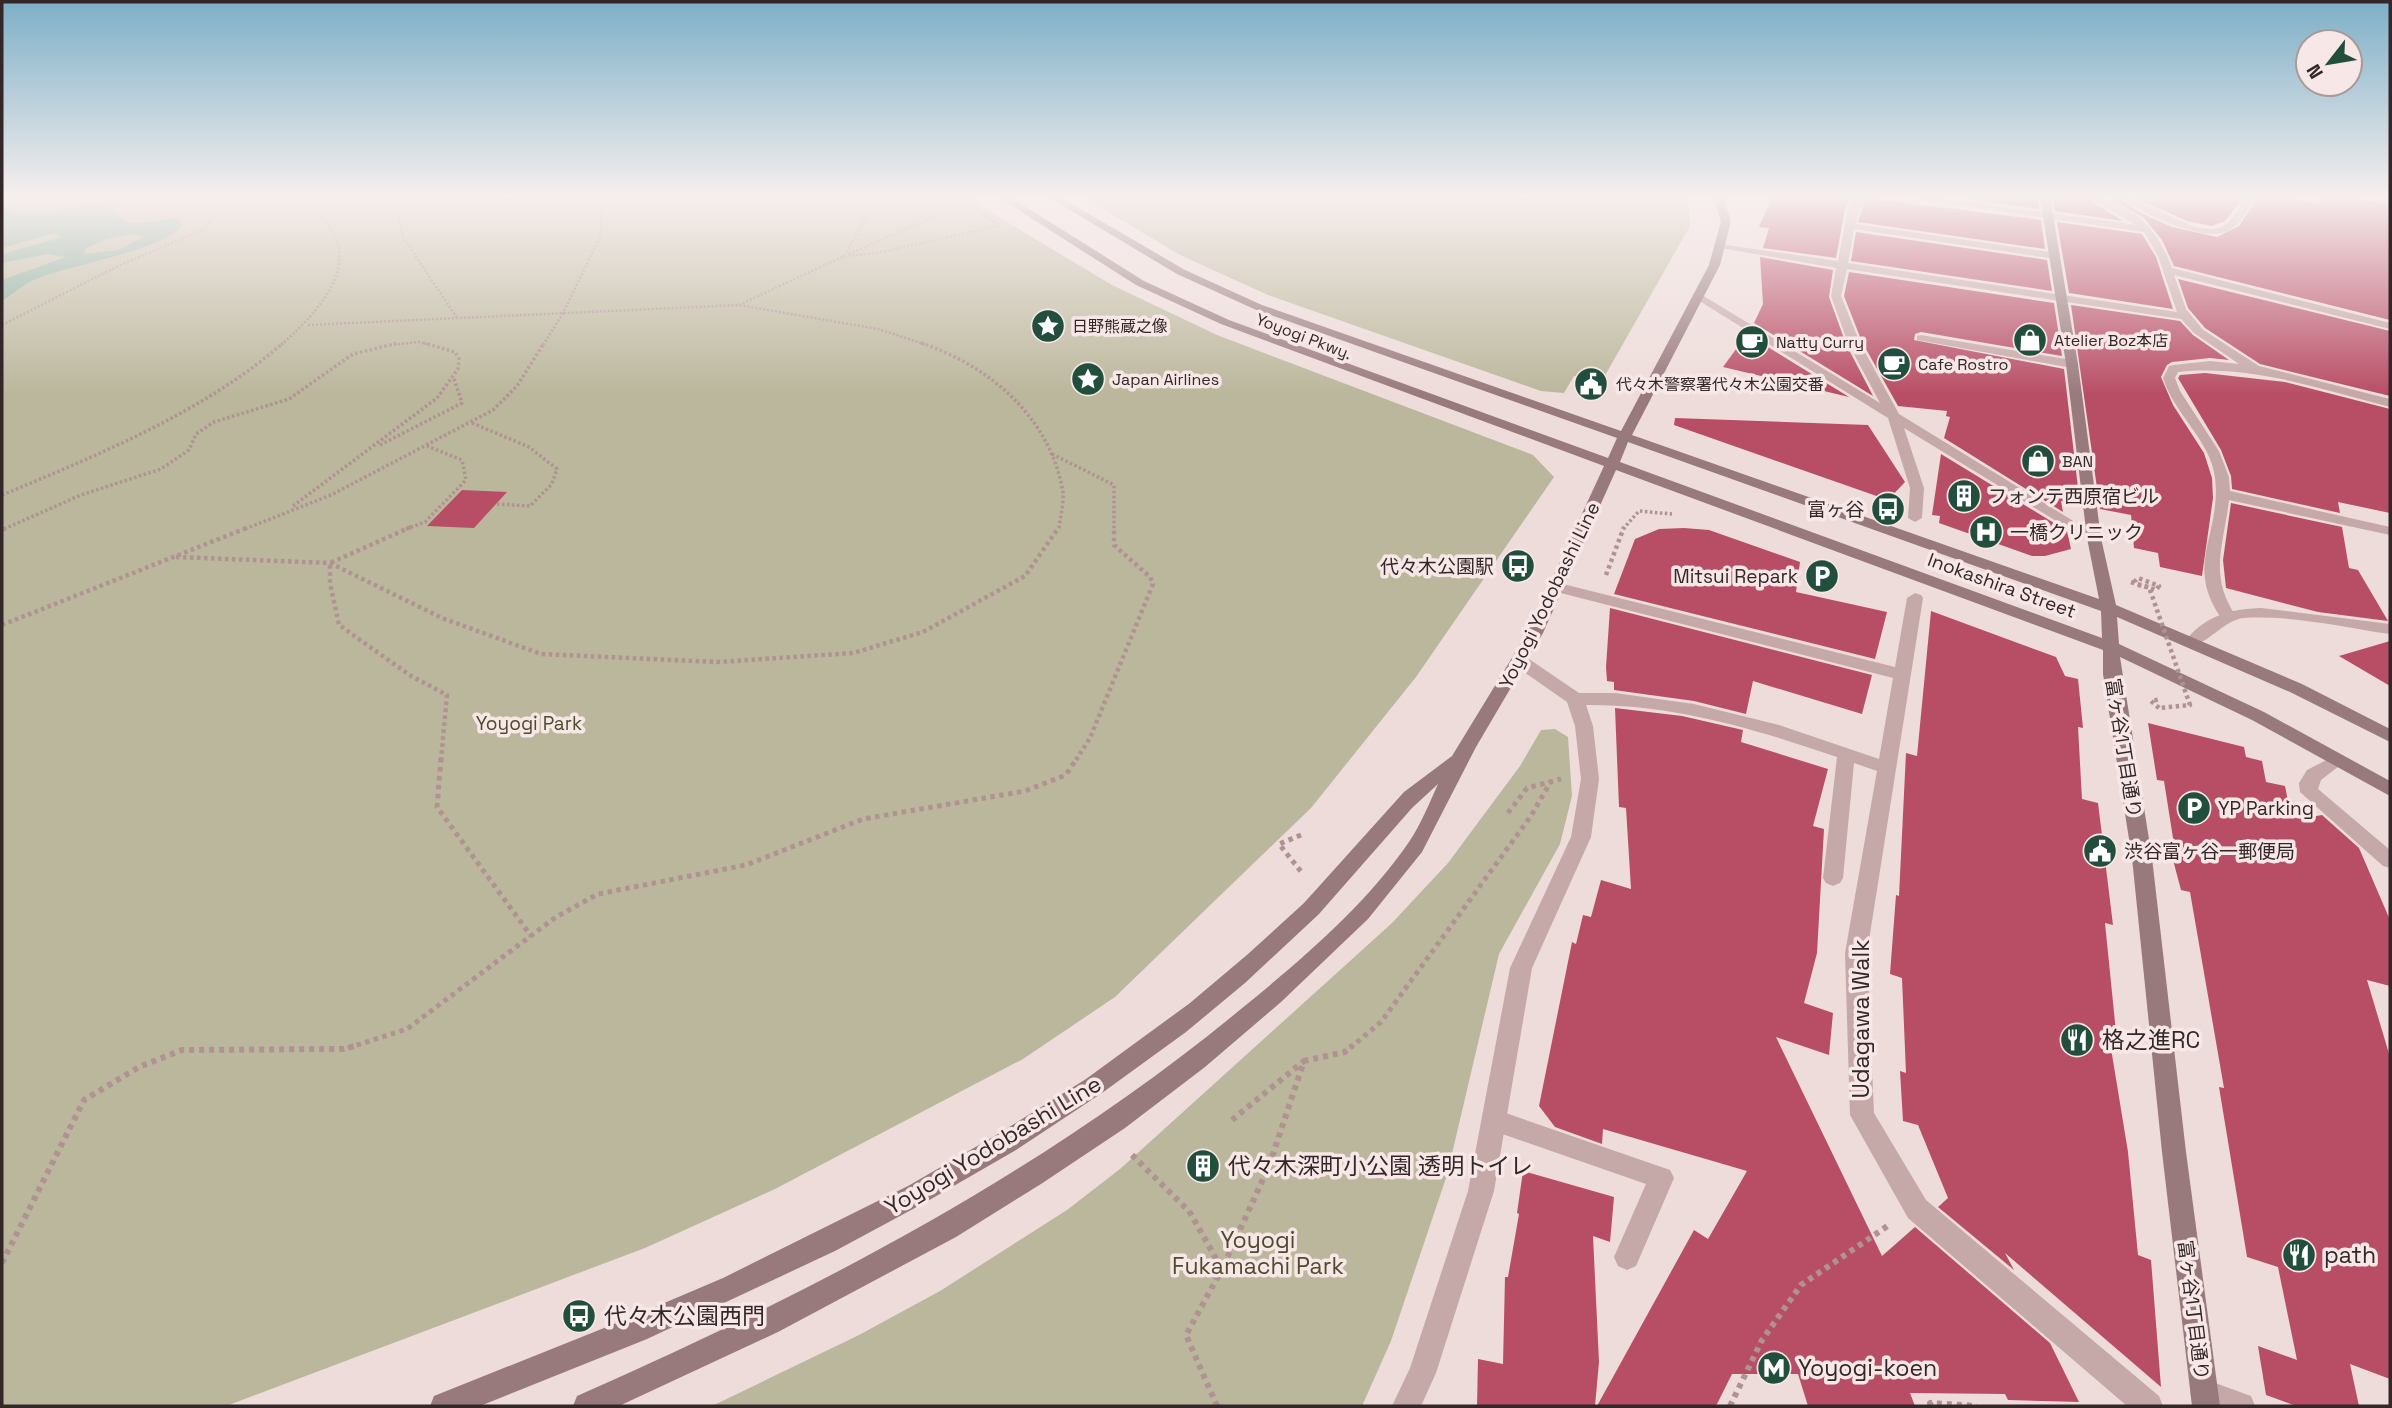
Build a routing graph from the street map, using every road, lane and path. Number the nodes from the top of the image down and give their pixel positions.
1 (126, 263) edge
2 (342, 263) edge
3 (420, 263) edge
4 (587, 263) edge
5 (830, 263) edge
6 (1108, 263) edge
7 (1165, 263) edge
8 (1713, 263) edge
9 (1826, 263) edge
10 (2057, 263) edge
11 (2164, 263) edge
12 (1842, 265) junction
13 (2167, 270) junction
14 (1698, 297) junction
15 (2061, 300) junction
16 (739, 305) junction
17 (563, 313) junction
18 (2181, 316) junction
19 (457, 318) junction
20 (2, 325) edge
21 (308, 325) junction
22 (2390, 326) edge
23 (1921, 338) dead end
24 (2072, 364) junction
25 (2255, 369) junction
26 (454, 378) junction
27 (2390, 403) edge
28 (1893, 414) junction
29 (472, 422) junction
30 (1624, 438) junction
31 (427, 446) junction
32 (366, 452) junction
33 (1052, 454) junction
34 (1613, 465) junction
35 (2223, 494) junction
36 (2, 495) edge
37 (496, 504) dead end
38 (289, 509) junction
39 (1681, 515) dead end
40 (1914, 518) dead end
41 (2, 530) edge
42 (2390, 531) edge
43 (2094, 538) junction
44 (176, 558) junction
45 (330, 563) junction
46 (2127, 579) dead end
47 (1555, 587) junction
48 (1597, 598) junction
49 (1915, 598) dead end
50 (2109, 608) junction
51 (2228, 616) junction
52 (2, 625) edge
53 (2390, 629) edge
54 (2193, 641) junction
55 (2111, 648) junction
56 (1520, 661) junction
57 (1900, 674) junction
58 (1576, 699) junction
59 (2158, 708) dead end
60 (2390, 736) edge
61 (1846, 755) junction
62 (1460, 759) junction
63 (2338, 760) junction
64 (1887, 768) junction
65 (1589, 774) junction
66 (1551, 781) junction
67 (2390, 789) edge
68 (1508, 813) dead end
69 (1301, 835) dead end
70 (2390, 861) edge
71 (1303, 874) dead end
72 (1833, 878) dead end
73 (531, 936) junction
74 (1304, 1061) junction
75 (1232, 1120) dead end
76 (1494, 1120) junction
77 (1132, 1155) dead end
78 (1917, 1209) junction
79 (1627, 1257) dead end
80 (2, 1263) edge
81 (1222, 1269) junction
82 (2205, 1400) edge
83 (443, 1406) edge
84 (587, 1406) edge
85 (1217, 1406) edge
86 (1406, 1406) edge
87 (1730, 1406) edge
88 (1931, 1406) edge
89 (1977, 1406) edge
90 (2149, 1406) edge
91 (2241, 1406) edge

1 - 20 path
2 - 21 path
3 - 19 path
4 - 17 path
5 - 16 path
6 - 34 street, Yoyogi Pkwy.
7 - 30 street, Yoyogi Pkwy.
8 - 14 street
9 - 12 street
10 - 15 street, 富ヶ谷1丁目通り
11 - 13 street
12 - 15 street
12 - 28 street
13 - 18 street
13 - 22 street
14 - 28 street
14 - 30 street
15 - 18 street
15 - 24 street, 富ヶ谷1丁目通り
16 - 17 path
16 - 33 path
17 - 19 path
17 - 29 path
18 - 25 street
19 - 21 path
21 - 36 path
23 - 24 street
24 - 43 street, 富ヶ谷1丁目通り
25 - 27 street
25 - 35 street
26 - 32 path
26 - 32 path
26 - 41 path
28 - 40 street
28 - 43 street
29 - 31 path
29 - 37 path
30 - 34 street
30 - 50 street, Inokashira Street
31 - 38 path
31 - 45 path
32 - 38 path
33 - 45 path
33 - 73 path
34 - 47 street, Yoyogi Yodobashi Line
34 - 55 street, Inokashira Street
35 - 42 street
35 - 51 street
38 - 44 path
39 - 48 path
43 - 50 street, 富ヶ谷1丁目通り
44 - 45 path
44 - 52 path
45 - 73 path
46 - 59 path, bridge
47 - 48 street
47 - 56 street, Yoyogi Yodobashi Line
48 - 57 street
49 - 57 street, Udagawa Walk
50 - 54 street, Inokashira Street
50 - 55 street, 富ヶ谷1丁目通り
51 - 53 street
51 - 54 street
54 - 60 street, Inokashira Street
55 - 63 street, Inokashira Street
55 - 82 street, 富ヶ谷1丁目通り
56 - 58 street
56 - 62 street, Yoyogi Yodobashi Line
57 - 64 street, Udagawa Walk
58 - 61 street
58 - 65 street
61 - 64 street
61 - 72 street
62 - 83 street, Yoyogi Yodobashi Line
62 - 84 street, Yoyogi Yodobashi Line
63 - 67 street, Inokashira Street
63 - 70 street
64 - 78 street, Udagawa Walk
65 - 66 path
65 - 76 street
66 - 68 path
66 - 74 path
69 - 71 path
73 - 80 path
74 - 75 path
74 - 81 path
76 - 79 street
76 - 86 street
77 - 81 path
78 - 87 path
78 - 90 street, Udagawa Walk
81 - 85 path
82 - 91 street
88 - 89 path

